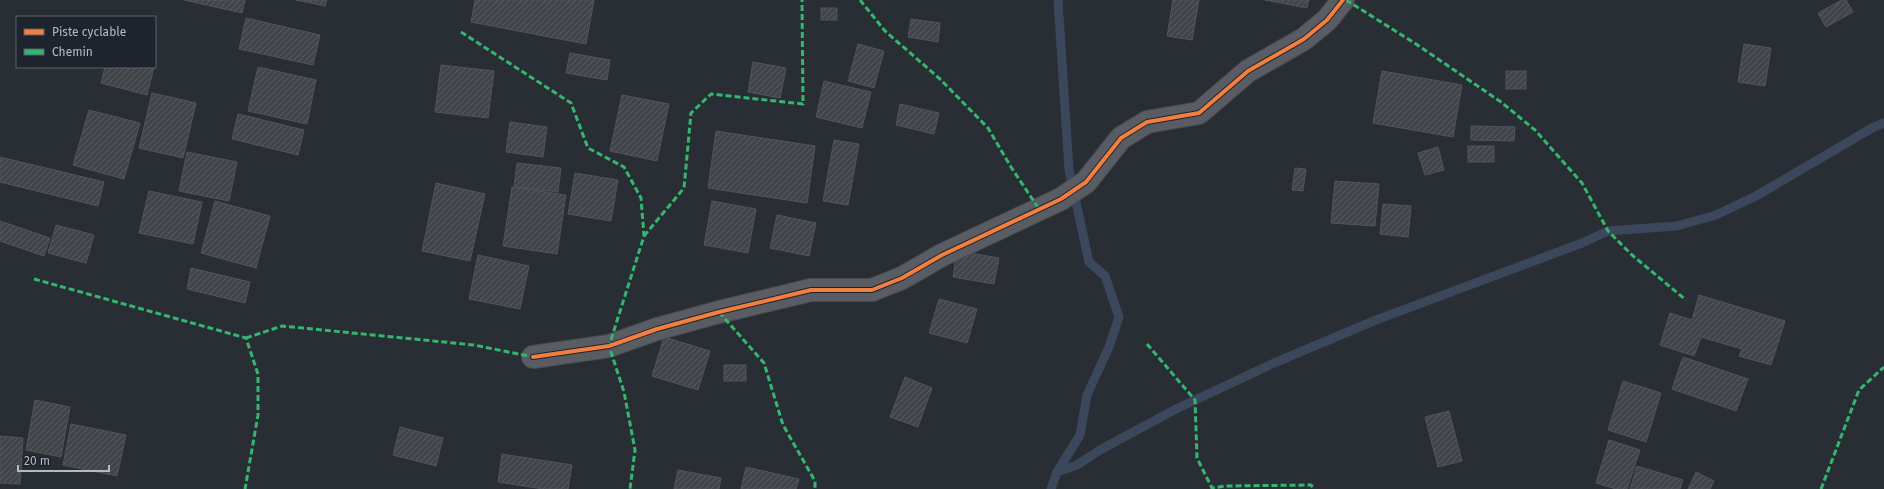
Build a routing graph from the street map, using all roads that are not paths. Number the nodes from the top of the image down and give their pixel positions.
1 (1343, 0) edge
2 (533, 357) dead end

1 - 2 street

